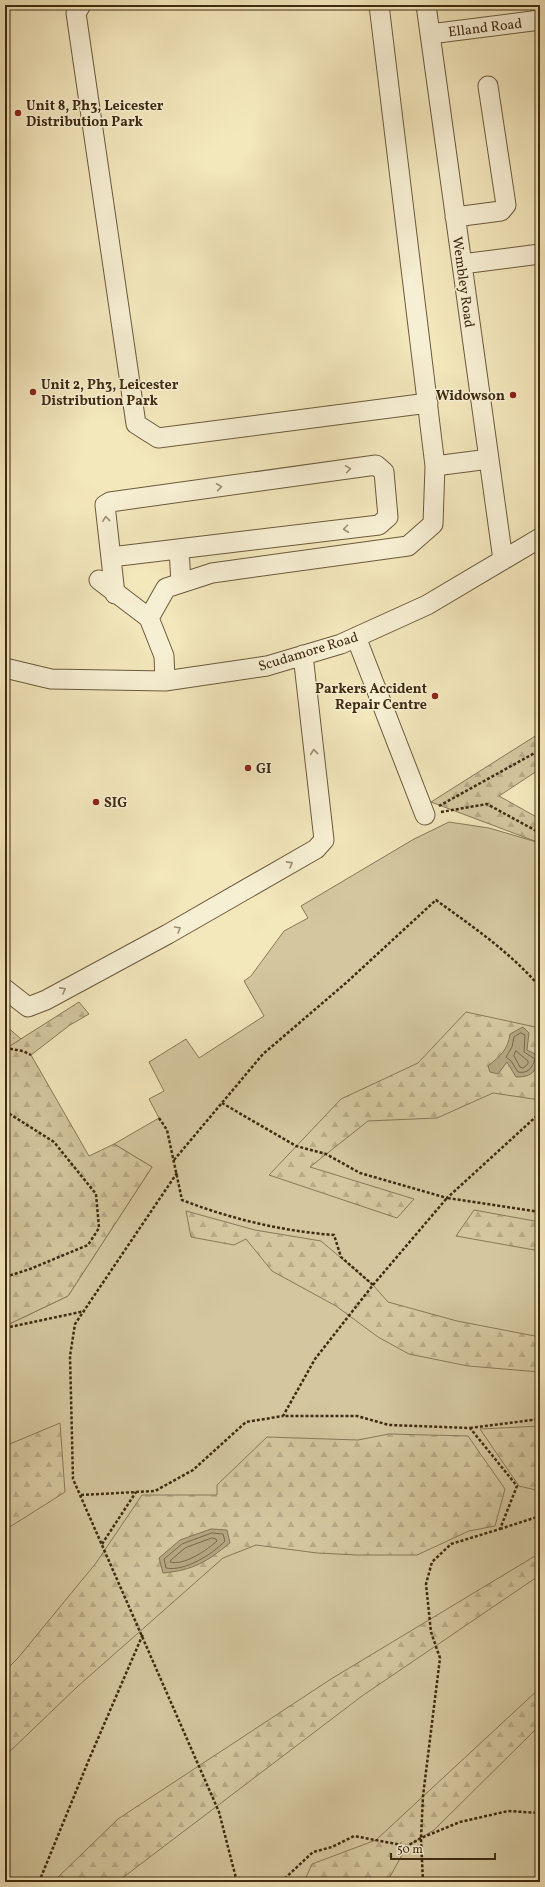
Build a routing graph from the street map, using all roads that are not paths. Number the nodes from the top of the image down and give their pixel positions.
1 (81, 5) edge
2 (379, 5) edge
3 (426, 5) edge
4 (540, 20) edge
5 (430, 34) junction
6 (488, 86) dead end
7 (455, 217) junction
8 (540, 254) edge
9 (462, 264) junction
10 (428, 403) junction
11 (489, 459) junction
12 (435, 466) junction
13 (540, 538) edge
14 (179, 549) junction
15 (111, 558) junction
16 (503, 560) junction
17 (99, 580) dead end
18 (181, 583) junction
19 (115, 594) junction
20 (149, 618) junction
21 (356, 637) junction
22 (303, 656) junction
23 (5, 668) edge
24 (165, 680) junction
25 (425, 814) road end
26 (5, 989) edge

1 - 10 street
2 - 10 street
3 - 5 street, Wembley Road
4 - 5 street, Elland Road
5 - 7 street, Wembley Road
6 - 7 street
7 - 9 street, Wembley Road
8 - 9 street
9 - 11 street, Wembley Road
10 - 12 street
11 - 12 street
11 - 16 street, Wembley Road
12 - 18 street
13 - 16 street, Scudamore Road
14 - 15 street
15 -> 14 street
14 - 18 street
15 - 19 street
16 - 21 street, Scudamore Road
17 - 19 street
18 - 20 street
19 - 20 street
20 - 24 street
21 - 22 street, Scudamore Road
21 - 25 street
22 - 24 street, Scudamore Road
26 -> 22 street
23 - 24 street, Scudamore Road

